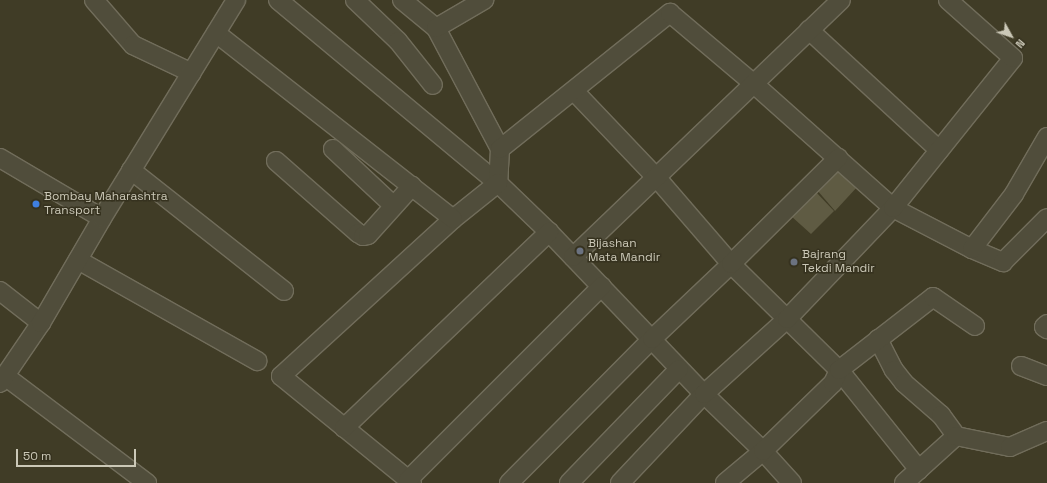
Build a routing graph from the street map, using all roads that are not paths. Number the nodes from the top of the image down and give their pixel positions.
1 (94, 0) edge
2 (236, 0) edge
3 (278, 0) edge
4 (355, 0) edge
5 (402, 0) edge
6 (484, 0) edge
7 (841, 0) edge
8 (948, 0) edge
9 (666, 7) edge
10 (436, 28) junction
11 (809, 30) junction
12 (216, 33) junction
13 (192, 73) junction
14 (754, 84) junction
15 (433, 85) dead end
16 (574, 91) junction
17 (1047, 137) edge
18 (333, 149) dead end
19 (500, 149) junction
20 (939, 150) junction
21 (0, 158) edge
22 (838, 158) junction
23 (276, 161) dead end
24 (131, 170) junction
25 (656, 177) junction
26 (498, 183) junction
27 (412, 186) junction
28 (394, 206) junction
29 (893, 208) junction
30 (102, 218) junction
31 (1047, 218) edge
32 (453, 219) junction
33 (549, 232) junction
34 (972, 249) junction
35 (573, 257) junction
36 (78, 260) junction
37 (732, 264) junction
38 (602, 286) junction
39 (0, 291) edge
40 (284, 292) dead end
41 (787, 319) junction
42 (41, 323) junction
43 (1047, 324) edge
44 (975, 326) dead end
45 (1047, 329) edge
46 (652, 338) junction
47 (878, 339) junction
48 (257, 361) dead end
49 (1021, 366) dead end
50 (679, 369) junction
51 (839, 370) junction
52 (1047, 376) edge
53 (3, 379) edge
54 (704, 394) junction
55 (344, 428) junction
56 (1047, 431) edge
57 (956, 436) junction
58 (763, 451) junction
59 (919, 470) junction
60 (410, 482) edge
61 (147, 483) edge
62 (509, 483) edge
63 (569, 483) edge
64 (620, 483) edge
65 (725, 483) edge
66 (792, 483) edge
67 (904, 483) edge

1 - 13 street
2 - 12 street
3 - 26 street
4 - 15 street
5 - 10 street
6 - 10 street
7 - 11 street
8 - 20 street
9 - 14 street
9 - 16 street
10 - 19 street
11 - 14 street
11 - 20 street
12 - 13 street
12 - 27 street
13 - 24 street
14 - 22 street
14 - 25 street
16 - 19 street
16 - 25 street
17 - 34 street
18 - 28 street
19 - 26 street
20 - 29 street
21 - 30 street
22 - 29 street
22 - 37 street
23 - 28 street
24 - 30 street
24 - 40 street
25 - 35 street
25 - 37 street
26 - 32 street
26 - 33 street
27 - 28 street
27 - 32 street
29 - 34 street
29 - 41 street
30 - 36 street
31 - 34 street
32 - 55 street
33 - 35 street
33 - 55 street
35 - 38 street
36 - 42 street
36 - 48 street
37 - 41 street
37 - 46 street
38 - 46 street
38 - 60 street
39 - 42 street
41 - 51 street
41 - 54 street
42 - 53 street
43 - 45 street
44 - 47 street
46 - 50 street
46 - 62 street
47 - 51 street
47 - 57 street
49 - 52 street
50 - 54 street
50 - 63 street
51 - 58 street
51 - 59 street
53 - 61 street
54 - 58 street
54 - 64 street
55 - 60 street
56 - 57 street
57 - 59 street
58 - 65 street
58 - 66 street
59 - 67 street

